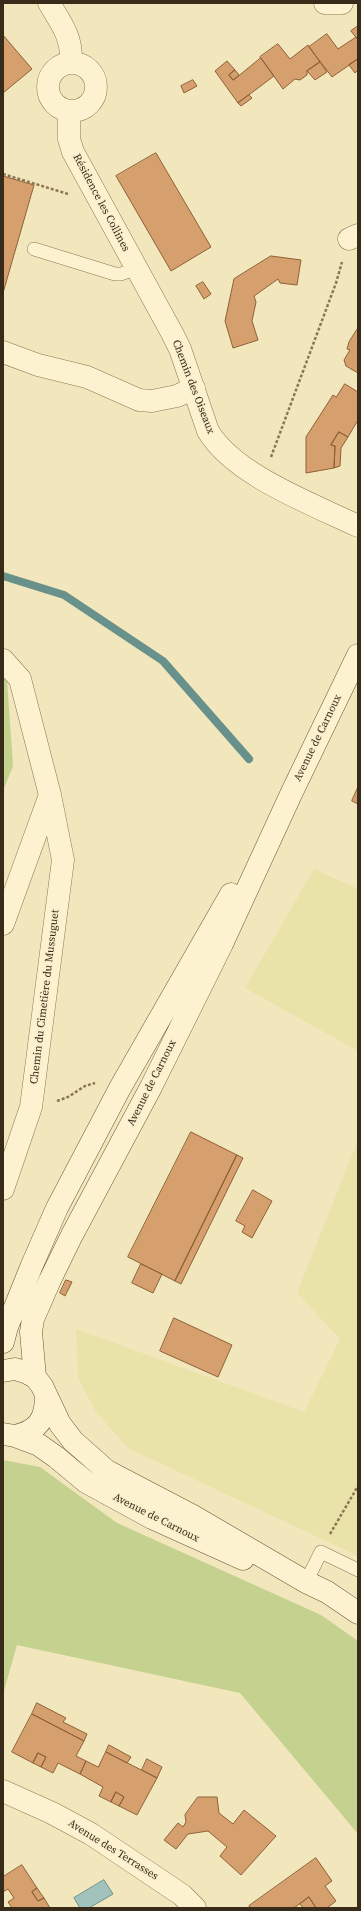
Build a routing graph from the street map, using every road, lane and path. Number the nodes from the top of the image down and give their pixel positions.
1 (49, 3) edge
2 (325, 3) edge
3 (342, 3) edge
4 (71, 63) junction
5 (69, 111) junction
6 (3, 174) edge
7 (94, 191) junction
8 (353, 237) edge
9 (34, 249) dead end
10 (137, 268) junction
11 (149, 291) joint
12 (3, 352) edge
13 (194, 388) junction
14 (262, 480) junction
15 (358, 526) edge
16 (358, 654) edge
17 (3, 660) edge
18 (358, 662) edge
19 (345, 684) junction
20 (292, 792) junction
21 (50, 795) junction
22 (37, 831) junction
23 (59, 840) junction
24 (3, 924) edge
25 (100, 1085) dead end
26 (31, 1107) junction
27 (9, 1150) edge
28 (3, 1189) edge
29 (3, 1342) edge
30 (3, 1371) edge
31 (34, 1377) junction
32 (46, 1396) junction
33 (9, 1435) edge
34 (358, 1486) edge
35 (321, 1552) junction
36 (358, 1570) edge
37 (306, 1582) junction
38 (358, 1613) edge
39 (3, 1791) edge
40 (195, 1908) edge

1 - 4 main road
2 - 3 main road
4 - 5 main road
4 - 5 main road
5 - 7 main road, Résidence les Collines
6 - 7 path
7 - 10 main road, Résidence les Collines
8 - 14 path
9 - 10 lane
10 - 11 main road, Résidence les Collines
11 - 13 main road, Chemin des Oiseaux
12 - 13 main road
13 - 14 main road, Chemin des Oiseaux
14 - 15 main road, Chemin des Oiseaux
16 - 19 main road, Avenue de Carnoux
17 - 21 main road, Chemin du Cimetière du Mussuguet
18 - 19 main road, Avenue de Carnoux
19 - 20 main road, Avenue de Carnoux
20 - 29 main road, Avenue de Carnoux
20 - 31 main road, Avenue de Carnoux
21 - 22 main road
21 - 23 main road, Chemin du Cimetière du Mussuguet
22 - 23 main road
22 - 24 main road
23 - 26 main road, Chemin du Cimetière du Mussuguet
25 - 26 path
26 - 27 main road, Chemin du Cimetière du Mussuguet
27 - 28 main road, Chemin du Cimetière du Mussuguet
30 - 31 main road
31 - 32 main road, Avenue de Carnoux
32 - 33 main road, Avenue de Carnoux
32 - 37 main road, Avenue de Carnoux
33 - 37 main road, Avenue de Carnoux
34 - 35 path
35 - 36 lane
35 - 37 lane
37 - 38 main road, Avenue de Carnoux
39 - 40 main road, Avenue des Terrasses

